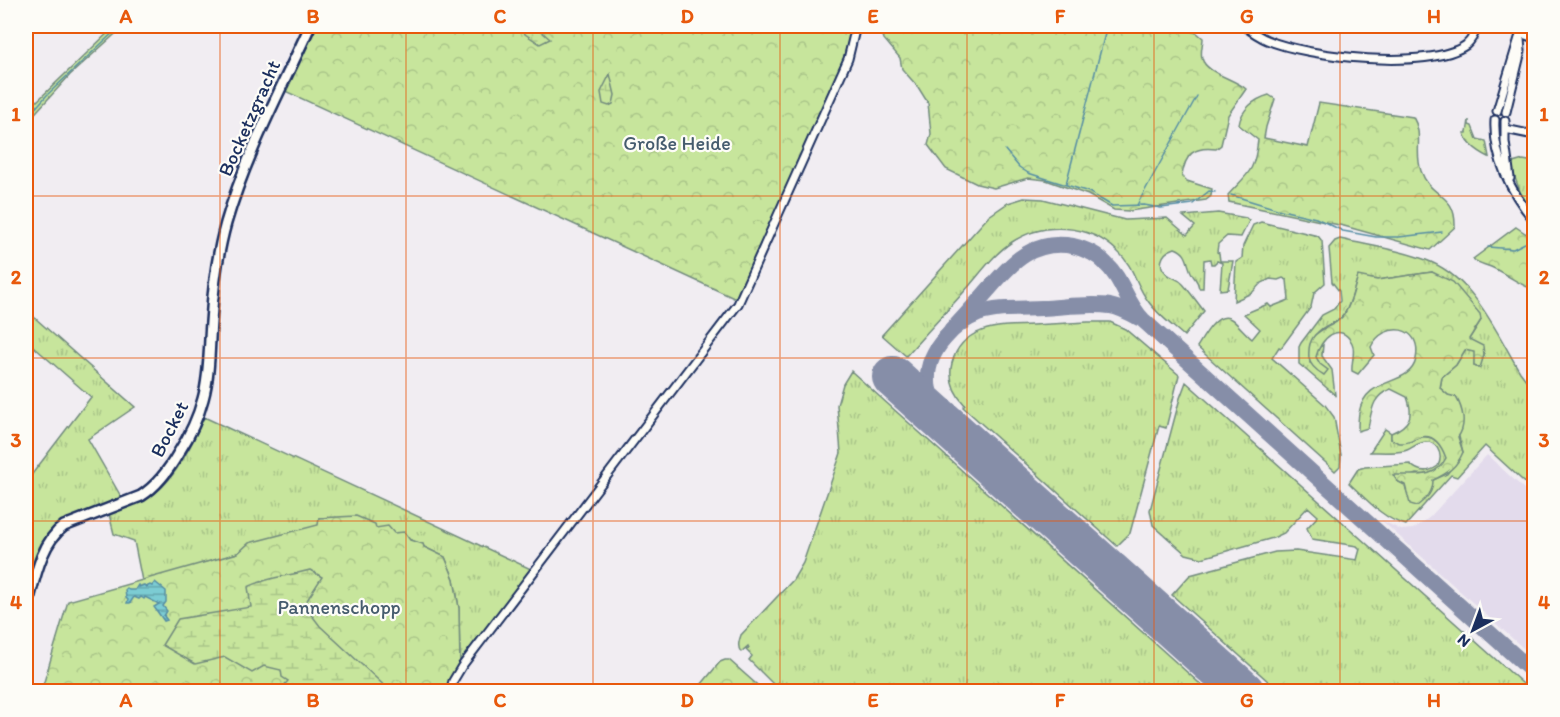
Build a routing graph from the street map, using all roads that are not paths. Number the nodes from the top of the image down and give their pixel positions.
1 (310, 26) edge
2 (856, 26) edge
3 (1244, 26) edge
4 (1477, 26) edge
5 (1520, 29) edge
6 (1534, 38) edge
7 (1497, 109) dead end
8 (1506, 111) dead end
9 (1495, 120) dead end
10 (1534, 135) edge
11 (1511, 184) junction
12 (235, 193) joint
13 (1534, 220) edge
14 (26, 609) edge
15 (450, 692) edge

1 - 12 street, Bocketzgracht
2 - 15 street
3 - 4 street
5 - 6 street
5 - 7 street
5 - 8 street
9 - 11 street
10 - 11 street
11 - 13 street
12 - 14 street, Bocket

